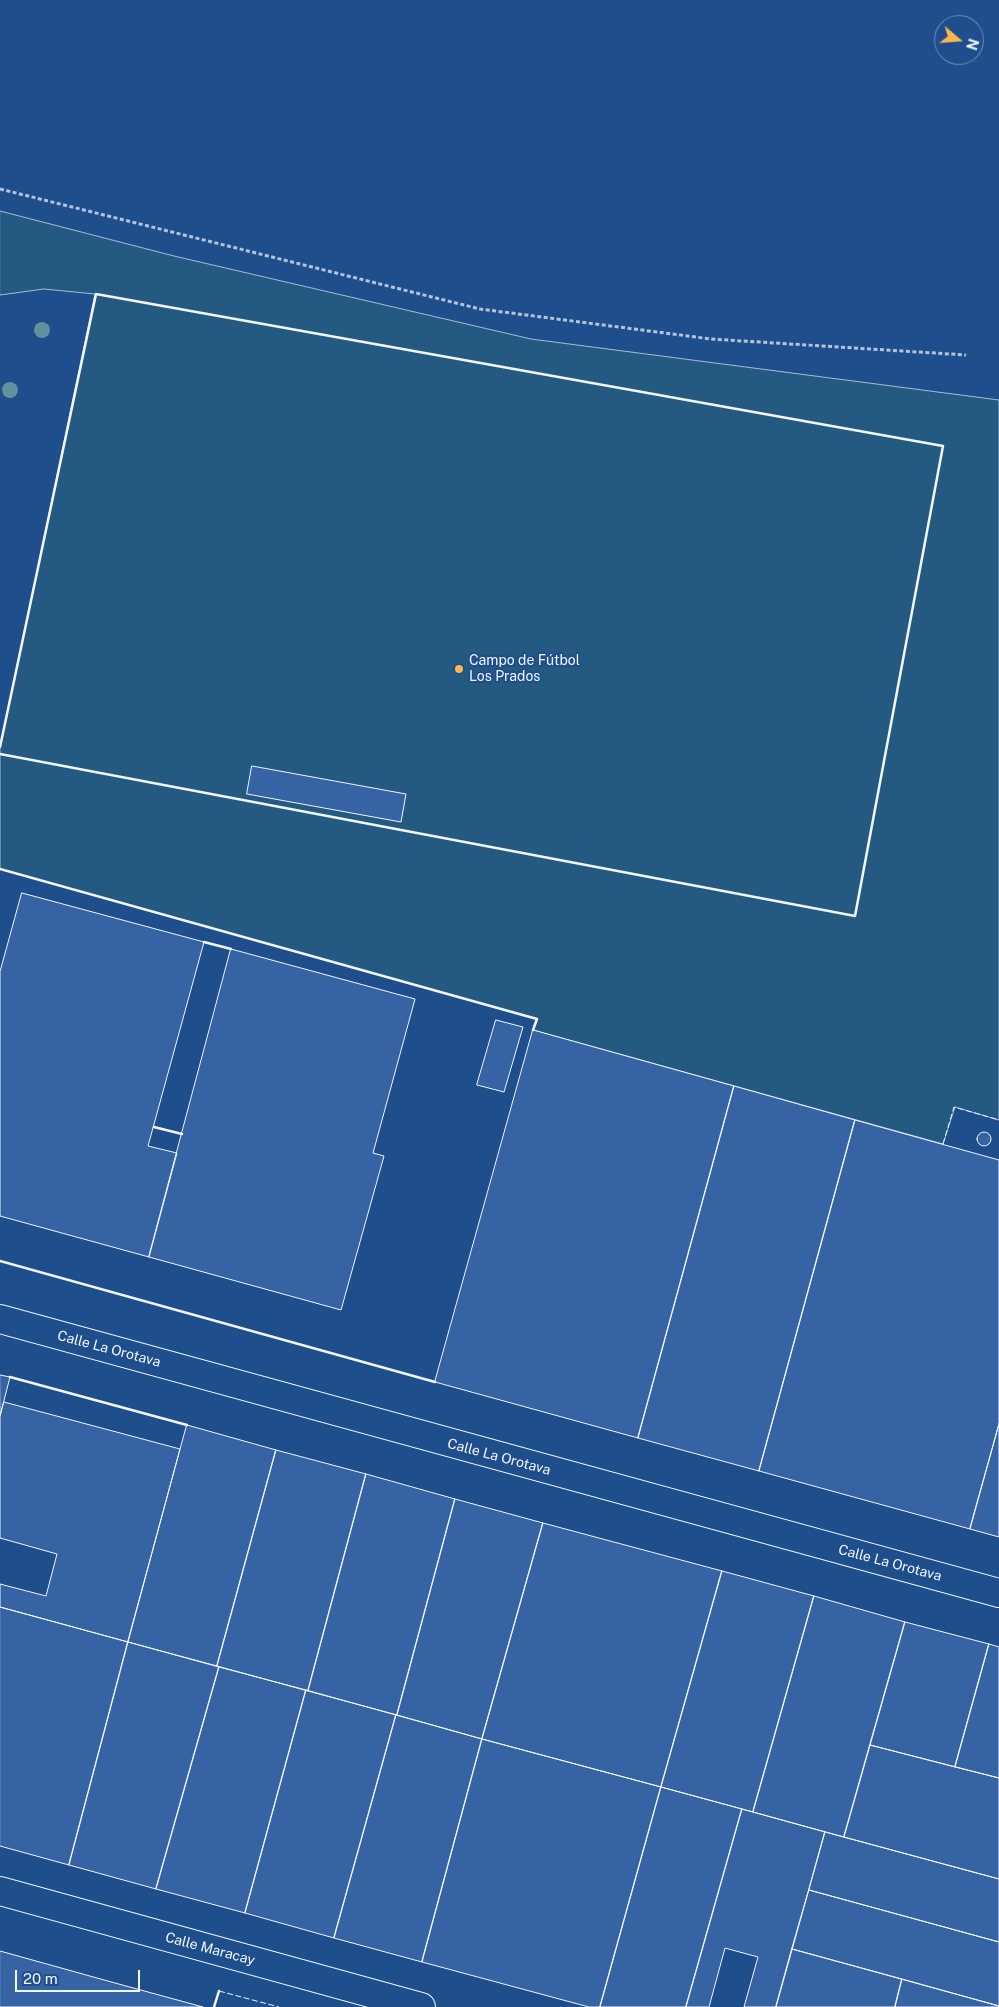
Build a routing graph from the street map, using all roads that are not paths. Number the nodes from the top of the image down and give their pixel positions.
1 (0, 1319) edge
2 (999, 1593) edge
3 (0, 1891) edge
4 (421, 2007) edge

1 - 2 street, Calle La Orotava
3 - 4 street, Calle Maracay

